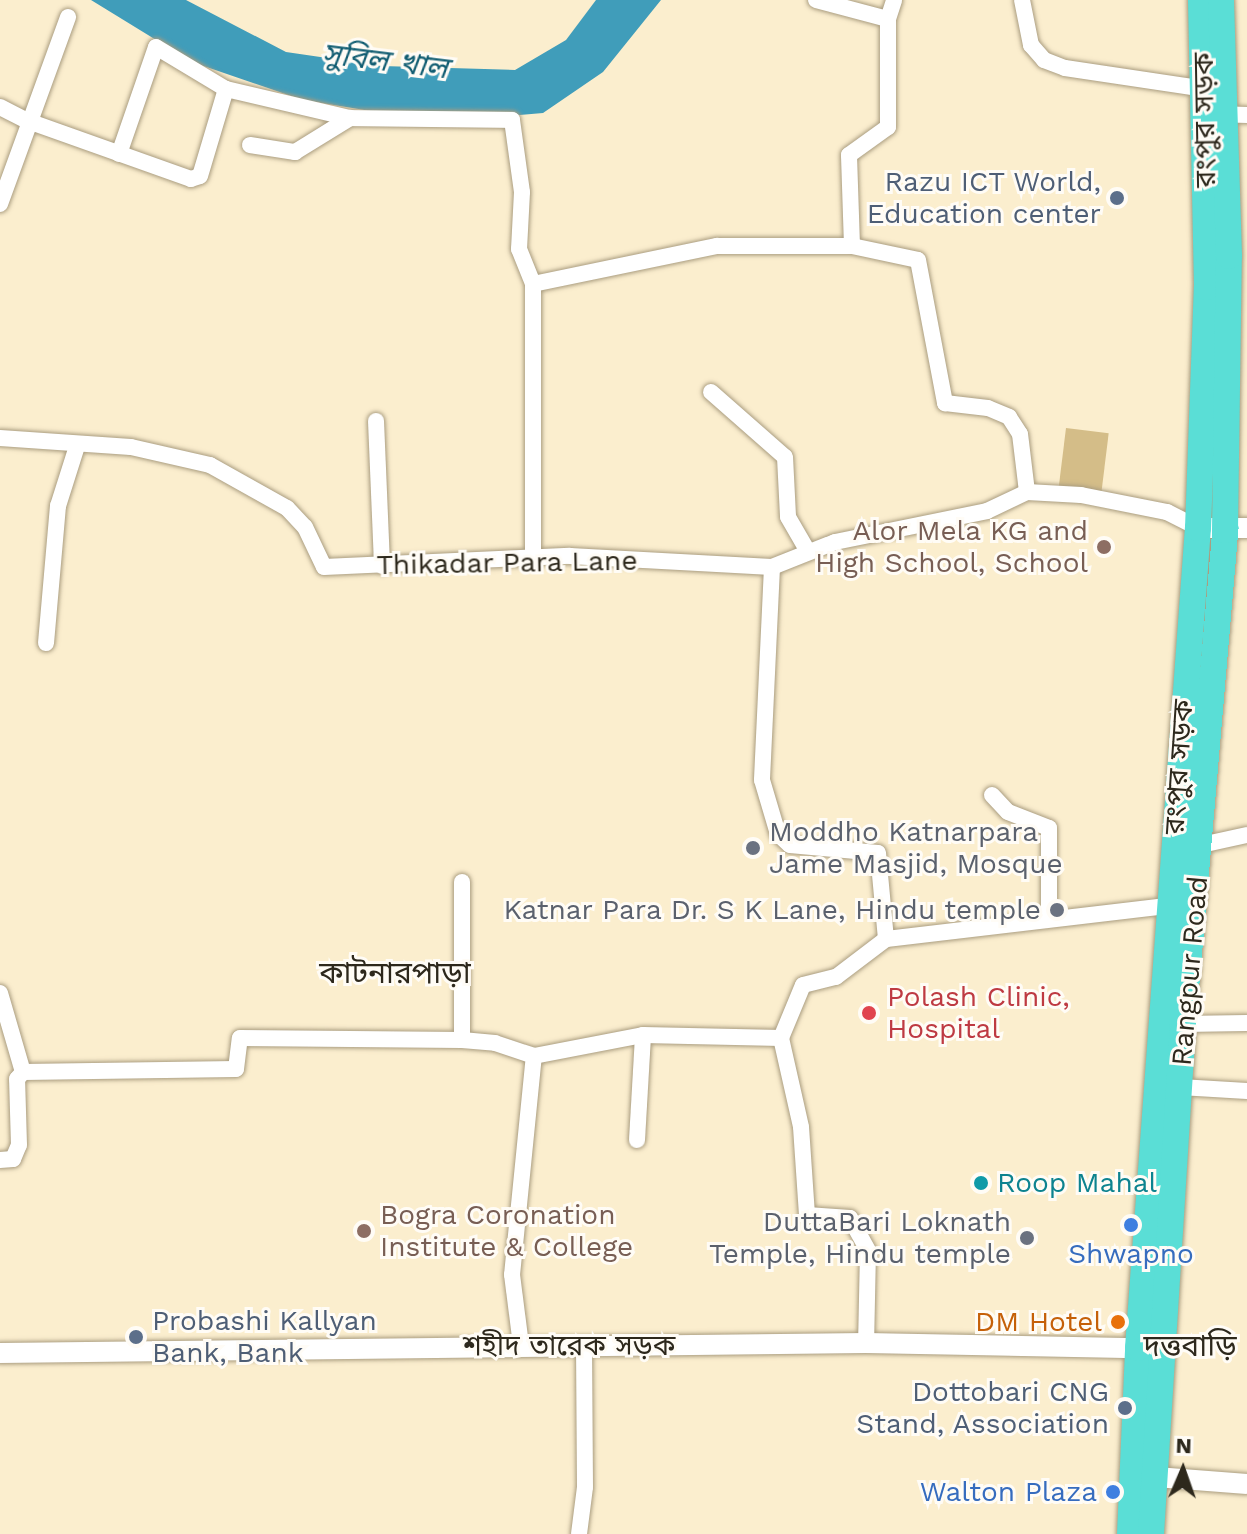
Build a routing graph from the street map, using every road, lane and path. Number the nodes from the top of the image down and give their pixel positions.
1 (816, 0) edge
2 (894, 0) edge
3 (1022, 0) edge
4 (1201, 0) edge
5 (1221, 0) edge
6 (68, 17) dead end
7 (888, 19) junction
8 (226, 89) junction
9 (0, 107) edge
10 (1221, 108) edge
11 (350, 118) junction
12 (28, 121) junction
13 (250, 145) dead end
14 (119, 154) junction
15 (0, 204) edge
16 (852, 246) junction
17 (533, 284) junction
18 (711, 392) dead end
19 (376, 421) dead end
20 (0, 438) edge
21 (77, 446) junction
22 (1027, 492) junction
23 (1198, 528) junction
24 (1236, 529) edge
25 (808, 551) junction
26 (533, 560) junction
27 (382, 566) junction
28 (772, 567) junction
29 (46, 643) dead end
30 (992, 795) dead end
31 (1247, 835) edge
32 (1201, 845) junction
33 (462, 882) dead end
34 (1169, 906) junction
35 (1049, 918) junction
36 (886, 939) junction
37 (0, 993) edge
38 (1247, 1023) edge
39 (1183, 1024) junction
40 (643, 1035) junction
41 (781, 1038) junction
42 (462, 1040) junction
43 (534, 1056) junction
44 (23, 1072) junction
45 (1180, 1087) junction
46 (1247, 1091) edge
47 (637, 1140) dead end
48 (0, 1160) edge
49 (866, 1343) junction
50 (521, 1345) junction
51 (584, 1347) junction
52 (1149, 1348) junction
53 (0, 1353) edge
54 (1141, 1476) junction
55 (1247, 1484) edge
56 (579, 1534) edge
57 (1130, 1534) edge
58 (1151, 1534) edge

1 - 7 street
2 - 7 street
3 - 10 street
4 - 10 highway, রংপুর সড়ক
5 - 10 highway, রংপুর সড়ক
6 - 12 street
7 - 16 street
8 - 11 street
8 - 14 street
8 - 14 street
9 - 12 street
10 - 23 highway, রংপুর সড়ক
10 - 24 highway, Rangpur Road
11 - 13 street
11 - 17 street
12 - 14 street
12 - 15 street
16 - 17 street
16 - 22 street
17 - 26 street
18 - 25 street
19 - 27 street
20 - 21 street
21 - 27 street, Thikadar Para Lane
21 - 29 street
22 - 23 street, Thikadar Para Lane
22 - 25 street, Thikadar Para Lane
23 - 24 street
23 - 34 highway, রংপুর সড়ক
24 - 32 highway, Rangpur Road
25 - 28 street, Thikadar Para Lane
26 - 27 street, Thikadar Para Lane
26 - 28 street, Thikadar Para Lane
28 - 36 street
30 - 35 street
31 - 32 street
32 - 39 highway, Rangpur Road
33 - 42 street
34 - 35 street
34 - 52 highway, রংপুর সড়ক
35 - 36 street
36 - 41 street
37 - 44 street
38 - 39 street
39 - 45 highway, Rangpur Road
40 - 41 street
40 - 43 street
40 - 47 street
41 - 49 street
42 - 43 street
42 - 44 street
43 - 50 street
44 - 48 street
45 - 46 street
45 - 52 highway, Rangpur Road
49 - 51 street, শহীদ তারেক সড়ক
49 - 52 street, শহীদ তারেক সড়ক
50 - 51 street, শহীদ তারেক সড়ক
50 - 53 street, শহীদ তারেক সড়ক
51 - 56 street
52 - 54 highway, রংপুর সড়ক
54 - 55 street
54 - 57 highway, রংপুর সড়ক
54 - 58 highway, রংপুর সড়ক

